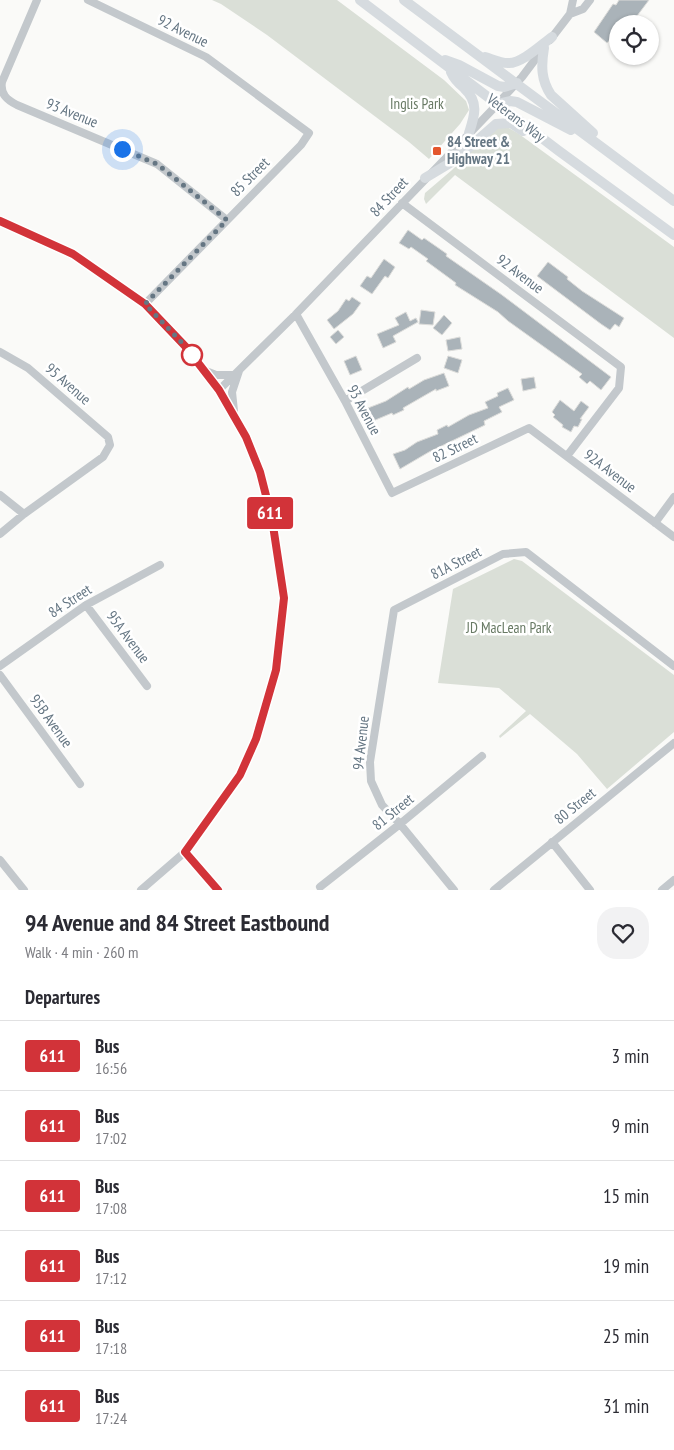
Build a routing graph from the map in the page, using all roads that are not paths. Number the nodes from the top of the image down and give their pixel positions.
1 (37, 0) edge
2 (88, 0) edge
3 (360, 0) edge
4 (404, 0) edge
5 (573, 0) edge
6 (590, 0) edge
7 (570, 14) junction
8 (552, 37) junction
9 (544, 48) junction
10 (477, 55) junction
11 (435, 56) junction
12 (447, 65) junction
13 (517, 83) junction
14 (497, 104) junction
15 (309, 133) joint
16 (469, 133) junction
17 (593, 140) junction
18 (559, 151) junction
19 (612, 155) junction
20 (425, 178) junction
21 (674, 201) edge
22 (402, 203) junction
23 (227, 220) junction
24 (0, 221) edge
25 (674, 235) edge
26 (145, 304) junction
27 (296, 314) junction
28 (0, 352) edge
29 (417, 358) dead end
30 (204, 370) junction
31 (237, 372) junction
32 (219, 390) junction
33 (345, 402) junction
34 (235, 417) junction
35 (529, 428) joint
36 (566, 456) junction
37 (392, 493) joint
38 (0, 495) edge
39 (674, 497) edge
40 (24, 514) junction
41 (655, 523) junction
42 (0, 534) edge
43 (674, 537) edge
44 (160, 565) dead end
45 (86, 605) junction
46 (402, 606) joint
47 (0, 666) edge
48 (674, 666) edge
49 (0, 675) edge
50 (147, 686) dead end
51 (674, 743) edge
52 (482, 756) dead end
53 (80, 784) dead end
54 (400, 824) junction
55 (552, 842) junction
56 (185, 852) junction
57 (0, 860) edge
58 (674, 880) edge
59 (320, 888) dead end
60 (24, 890) edge
61 (141, 890) edge
62 (218, 890) edge
63 (454, 890) edge
64 (494, 890) edge
65 (590, 890) edge
66 (662, 890) edge

1 - 23 street, 93 Avenue
2 - 15 street, 92 Avenue
3 - 11 main road, Veterans Way
4 - 10 main road, Veterans Way
5 - 7 street, 84 Street
6 - 7 street, 84 Street
7 - 8 street, 84 Street
8 - 9 street, 84 Street
8 - 10 main road
9 - 13 street, 84 Street
9 - 19 main road
10 - 13 main road, Veterans Way
11 - 12 main road, Veterans Way
11 - 13 main road
12 - 14 main road, Veterans Way
12 - 16 main road
13 - 14 street, 84 Street
13 - 17 main road, Veterans Way
14 - 16 street, 84 Street
14 - 17 main road
14 - 18 main road, Veterans Way
15 - 23 street, 85 Street
16 - 20 street, 84 Street
17 - 19 main road, Veterans Way
18 - 20 main road
18 - 25 main road, Veterans Way
19 - 21 main road, Veterans Way
20 - 22 street, 84 Street
22 - 27 street, 84 Street
22 - 36 street, 92 Avenue
23 - 26 street, 85 Street
24 - 26 street
26 - 30 street
27 - 31 street, 84 Street
27 - 33 street, 93 Avenue
28 - 40 street, 95 Avenue
29 - 33 street
30 - 31 street
30 - 32 street
31 - 32 street, 84 Street
31 - 34 street
32 - 34 street
33 - 37 street, 93 Avenue
34 - 56 street
35 - 36 street, 92A Avenue
35 - 37 street, 82 Street
36 - 41 street, 92A Avenue
38 - 40 street
39 - 41 street
40 - 42 street
41 - 43 street, 92A Avenue
44 - 45 street, 84 Street
45 - 47 street, 84 Street
45 - 50 street, 95A Avenue
46 - 48 street, 81A Street
46 - 54 street, 94 Avenue
49 - 53 street, 95B Avenue
51 - 55 street, 80 Street
52 - 54 street, 81 Street
54 - 59 street, 81 Street
54 - 63 street, 94 Avenue
55 - 64 street, 80 Street
55 - 65 street
56 - 61 street
56 - 62 street
57 - 60 street
58 - 66 street

